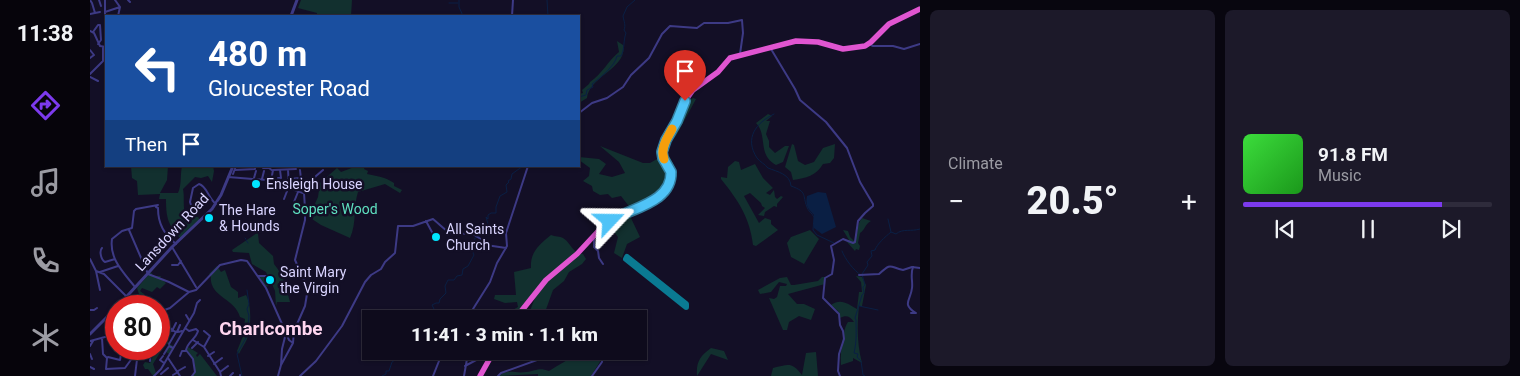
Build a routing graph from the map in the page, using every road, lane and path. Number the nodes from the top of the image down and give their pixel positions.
1 (90, 0) edge
2 (99, 0) edge
3 (105, 0) edge
4 (117, 0) edge
5 (297, 0) edge
6 (513, 0) edge
7 (101, 6) dead end
8 (120, 7) junction
9 (920, 9) edge
10 (100, 12) dead end
11 (105, 12) junction
12 (95, 13) junction
13 (90, 14) edge
14 (118, 15) edge
15 (291, 15) edge
16 (512, 15) edge
17 (105, 18) dead end
18 (91, 31) edge
19 (98, 44) junction
20 (869, 44) junction
21 (920, 44) edge
22 (105, 47) edge
23 (771, 48) junction
24 (90, 50) edge
25 (740, 54) junction
26 (90, 58) edge
27 (105, 60) edge
28 (90, 75) edge
29 (98, 81) dead end
30 (580, 112) edge
31 (528, 167) edge
32 (235, 168) edge
33 (247, 168) edge
34 (272, 168) edge
35 (263, 169) edge
36 (280, 170) junction
37 (288, 170) junction
38 (296, 170) dead end
39 (300, 170) dead end
40 (323, 170) dead end
41 (256, 171) dead end
42 (247, 173) dead end
43 (233, 174) dead end
44 (228, 177) junction
45 (246, 178) junction
46 (254, 178) junction
47 (278, 178) dead end
48 (301, 178) junction
49 (262, 179) junction
50 (288, 179) junction
51 (271, 181) junction
52 (288, 188) junction
53 (294, 189) junction
54 (298, 192) junction
55 (304, 193) junction
56 (284, 198) dead end
57 (294, 202) dead end
58 (216, 204) junction
59 (190, 205) dead end
60 (426, 221) junction
61 (129, 230) junction
62 (436, 234) dead end
63 (593, 237) junction
64 (176, 244) junction
65 (102, 248) dead end
66 (172, 248) junction
67 (506, 248) junction
68 (90, 258) edge
69 (115, 259) junction
70 (181, 261) junction
71 (602, 264) dead end
72 (172, 265) dead end
73 (118, 266) junction
74 (913, 267) junction
75 (920, 268) edge
76 (90, 271) edge
77 (96, 271) junction
78 (100, 272) junction
79 (148, 274) junction
80 (256, 275) junction
81 (861, 275) dead end
82 (268, 280) dead end
83 (196, 286) dead end
84 (136, 288) junction
85 (100, 290) dead end
86 (189, 292) junction
87 (123, 295) edge
88 (129, 295) edge
89 (200, 300) dead end
90 (97, 308) dead end
91 (170, 308) edge
92 (90, 310) edge
93 (474, 310) edge
94 (522, 310) edge
95 (911, 313) dead end
96 (186, 315) dead end
97 (105, 320) edge
98 (189, 320) junction
99 (176, 323) dead end
100 (180, 325) dead end
101 (185, 328) junction
102 (170, 329) edge
103 (172, 331) junction
104 (204, 331) dead end
105 (178, 333) junction
106 (286, 333) junction
107 (90, 334) edge
108 (105, 337) edge
109 (102, 338) junction
110 (193, 340) junction
111 (91, 341) edge
112 (198, 342) junction
113 (293, 343) junction
114 (170, 344) dead end
115 (90, 346) edge
116 (204, 347) junction
117 (173, 348) junction
118 (192, 348) dead end
119 (186, 351) junction
120 (214, 352) dead end
121 (170, 354) edge
122 (105, 356) edge
123 (180, 356) dead end
124 (208, 356) junction
125 (222, 358) dead end
126 (106, 360) edge
127 (131, 360) edge
128 (137, 360) edge
129 (166, 360) edge
130 (170, 360) edge
131 (439, 360) edge
132 (467, 360) edge
133 (474, 360) edge
134 (489, 360) edge
135 (537, 360) edge
136 (602, 360) edge
137 (164, 363) junction
138 (467, 363) junction
139 (214, 364) junction
140 (281, 365) junction
141 (228, 366) dead end
142 (90, 367) edge
143 (185, 367) dead end
144 (168, 368) dead end
145 (94, 369) dead end
146 (161, 369) junction
147 (178, 371) junction
148 (220, 372) junction
149 (232, 373) dead end
150 (482, 374) edge
151 (155, 375) edge
152 (161, 375) edge
153 (173, 375) dead end
154 (135, 376) edge
155 (180, 376) edge
156 (192, 376) edge
157 (221, 376) edge
158 (230, 376) edge
159 (278, 376) edge
160 (300, 376) edge
161 (433, 376) edge
162 (464, 376) edge
163 (498, 376) edge
164 (592, 376) edge
165 (840, 376) edge

1 - 12 street
2 - 7 street
3 - 11 street
4 - 8 street
5 - 15 street
6 - 16 street
8 - 11 street
8 - 14 street
9 - 20 highway
10 - 12 street
11 - 17 street
12 - 13 street
18 - 19 street
18 - 19 street
19 - 22 street
20 - 21 street
20 - 23 highway
22 - 27 street
23 - 25 highway
23 - 165 street
24 - 26 street
25 - 30 street
25 - 63 highway
27 - 28 street
28 - 29 street
31 - 67 street
32 - 33 street
32 - 43 street
32 - 44 street, Lansdown Road
34 - 35 street
34 - 36 street
34 - 51 street
35 - 49 street
36 - 37 street
36 - 47 street
37 - 38 street
37 - 50 street
39 - 48 street
40 - 55 street
41 - 46 street
42 - 45 street
44 - 45 street
44 - 58 street, Lansdown Road
45 - 46 street
46 - 49 street
48 - 50 street
48 - 53 street
49 - 51 street
50 - 52 street
51 - 52 street
52 - 53 street
52 - 56 street
53 - 54 street
54 - 55 street
54 - 57 street
55 - 113 street
58 - 59 street
58 - 64 street, Lansdown Road
60 - 62 street
60 - 67 street
60 - 160 street
61 - 64 street
61 - 69 street
61 - 79 street
63 - 71 street
63 - 94 highway
64 - 66 street, Lansdown Road
65 - 69 street
66 - 70 street
66 - 79 street, Lansdown Road
67 - 93 street
68 - 77 street
69 - 73 street
70 - 72 street
70 - 83 street
73 - 78 street
73 - 84 street
74 - 75 street
74 - 81 street
74 - 95 street
76 - 77 street
77 - 78 street
77 - 85 street
78 - 87 street
79 - 84 street, Lansdown Road
79 - 86 street
80 - 82 street
80 - 86 street
80 - 106 street
84 - 88 street, Lansdown Road
86 - 91 street
89 - 98 street
90 - 92 street
96 - 98 street
97 - 107 street, Lansdown Road
98 - 101 street
99 - 103 street
100 - 105 street
101 - 105 street
101 - 110 street
102 - 103 street
103 - 105 street
104 - 116 street
105 - 114 street
105 - 117 street
106 - 113 street
106 - 140 street
108 - 109 street
109 - 111 street
109 - 122 street
110 - 112 street
110 - 119 street
111 - 115 street
112 - 116 street
112 - 118 street
113 - 140 street
116 - 124 street
117 - 121 street
117 - 137 street
119 - 123 street
119 - 156 street
120 - 124 street
124 - 139 street
125 - 139 street
126 - 127 street
128 - 154 street
129 - 137 street
130 - 147 street
131 - 161 street
132 - 138 street
133 - 138 street
134 - 150 highway
135 - 163 street
136 - 164 street
137 - 146 street
138 - 162 street
139 - 148 street
140 - 159 street
141 - 148 street
142 - 145 street
143 - 147 street
144 - 152 street
146 - 151 street
146 - 152 street
147 - 153 street
147 - 155 street
148 - 157 street
149 - 158 street

